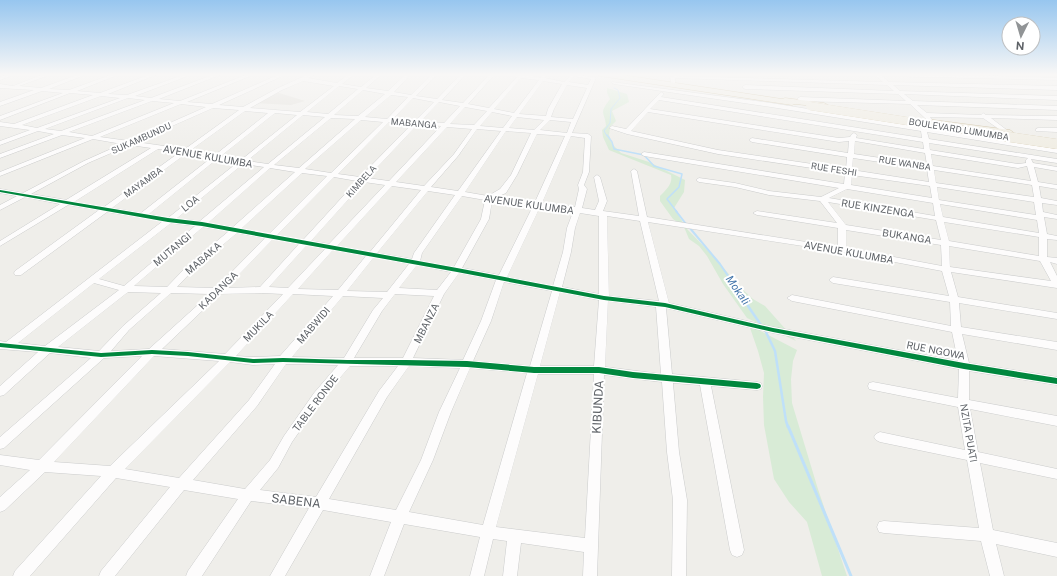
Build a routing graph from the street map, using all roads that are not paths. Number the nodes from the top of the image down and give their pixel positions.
1 (45, 101) edge
2 (80, 101) edge
3 (119, 101) edge
4 (147, 101) edge
5 (170, 101) edge
6 (184, 101) edge
7 (225, 101) edge
8 (259, 101) edge
9 (318, 101) edge
10 (348, 101) edge
11 (380, 101) edge
12 (409, 101) edge
13 (432, 101) edge
14 (468, 101) edge
15 (500, 101) edge
16 (526, 101) edge
17 (556, 101) edge
18 (583, 101) edge
19 (655, 101) edge
20 (676, 101) edge
21 (748, 101) edge
22 (785, 101) joint
23 (854, 101) junction
24 (908, 101) edge
25 (962, 101) edge
26 (1017, 101) edge
27 (181, 102) junction
28 (438, 102) junction
29 (806, 103) junction
30 (911, 103) junction
31 (464, 105) junction
32 (771, 105) junction
33 (968, 105) junction
34 (213, 106) junction
35 (1026, 107) junction
36 (1057, 108) edge
37 (244, 109) junction
38 (492, 110) junction
39 (646, 110) junction
40 (274, 111) junction
41 (864, 111) junction
42 (303, 113) junction
43 (515, 115) junction
44 (851, 115) junction
45 (330, 116) junction
46 (770, 116) junction
47 (984, 116) junction
48 (0, 118) edge
49 (361, 118) junction
50 (1044, 118) junction
51 (1057, 118) edge
52 (548, 119) junction
53 (388, 120) junction
54 (575, 121) junction
55 (416, 123) junction
56 (446, 125) junction
57 (5, 126) edge
58 (926, 126) junction
59 (1057, 126) edge
60 (475, 128) junction
61 (612, 128) dead end
62 (858, 129) junction
63 (38, 130) junction
64 (504, 130) junction
65 (1038, 130) dead end
66 (1057, 130) edge
67 (535, 132) junction
68 (628, 132) junction
69 (1006, 132) junction
70 (61, 133) junction
71 (567, 135) junction
72 (92, 137) junction
73 (851, 139) junction
74 (752, 140) dead end
75 (1057, 142) edge
76 (0, 143) edge
77 (129, 143) junction
78 (1025, 143) junction
79 (157, 147) junction
80 (185, 151) junction
81 (1057, 151) edge
82 (928, 152) junction
83 (644, 154) dead end
84 (851, 155) junction
85 (0, 156) edge
86 (217, 156) junction
87 (1029, 160) junction
88 (1057, 161) edge
89 (242, 162) junction
90 (269, 166) junction
91 (930, 167) junction
92 (1057, 169) edge
93 (300, 171) junction
94 (634, 171) dead end
95 (850, 172) junction
96 (0, 174) edge
97 (332, 175) junction
98 (597, 177) dead end
99 (363, 179) junction
100 (699, 180) dead end
101 (390, 183) junction
102 (934, 184) junction
103 (1035, 184) junction
104 (847, 186) junction
105 (1057, 187) edge
106 (426, 189) junction
107 (0, 191) edge
108 (460, 194) junction
109 (22, 195) junction
110 (489, 198) junction
111 (822, 199) junction
112 (1037, 200) junction
113 (936, 201) junction
114 (66, 202) junction
115 (1057, 203) edge
116 (537, 205) junction
117 (0, 208) edge
118 (106, 209) junction
119 (578, 211) junction
120 (757, 213) dead end
121 (601, 214) junction
122 (142, 216) junction
123 (1040, 216) junction
124 (1057, 217) edge
125 (940, 218) junction
126 (168, 220) junction
127 (642, 220) junction
128 (202, 224) junction
129 (842, 225) junction
130 (235, 230) junction
131 (1043, 236) junction
132 (271, 237) junction
133 (1057, 238) edge
134 (945, 242) junction
135 (0, 244) edge
136 (304, 244) junction
137 (330, 248) junction
138 (842, 250) junction
139 (371, 255) junction
140 (1043, 258) junction
141 (1057, 261) edge
142 (415, 262) junction
143 (946, 269) junction
144 (457, 270) junction
145 (18, 272) dead end
146 (501, 279) junction
147 (90, 280) junction
148 (832, 280) dead end
149 (1057, 284) edge
150 (126, 289) junction
151 (556, 289) junction
152 (169, 290) junction
153 (262, 290) junction
154 (218, 291) junction
155 (291, 291) junction
156 (341, 292) junction
157 (391, 293) junction
158 (440, 293) junction
159 (604, 298) junction
160 (792, 298) dead end
161 (954, 299) junction
162 (663, 305) junction
163 (1057, 316) edge
164 (956, 330) junction
165 (4, 345) edge
166 (1057, 346) edge
167 (47, 350) junction
168 (152, 352) junction
169 (101, 355) junction
170 (228, 358) junction
171 (283, 360) junction
172 (348, 362) junction
173 (406, 362) junction
174 (467, 364) junction
175 (964, 366) junction
176 (534, 370) junction
177 (600, 370) junction
178 (667, 378) junction
179 (705, 381) junction
180 (1057, 381) edge
181 (757, 386) dead end
182 (873, 386) dead end
183 (0, 392) edge
184 (963, 403) junction
185 (1057, 421) edge
186 (880, 437) dead end
187 (0, 444) edge
188 (974, 457) junction
189 (0, 460) edge
190 (42, 466) junction
191 (113, 472) junction
192 (1057, 474) edge
193 (181, 484) junction
194 (248, 495) junction
195 (318, 503) junction
196 (0, 506) edge
197 (400, 517) junction
198 (884, 526) dead end
199 (488, 532) junction
200 (515, 535) junction
201 (987, 535) junction
202 (591, 546) junction
203 (737, 550) dead end
204 (1057, 550) edge
205 (20, 576) edge
206 (106, 576) edge
207 (193, 576) edge
208 (277, 576) edge
209 (377, 576) edge
210 (477, 576) edge
211 (510, 576) edge
212 (590, 576) edge
213 (679, 576) edge
214 (997, 576) edge

1 - 48 street
2 - 57 street
3 - 63 street
4 - 70 street
5 - 27 street, MABANGA
6 - 27 street
7 - 34 street, SUKAMBUNDU
8 - 37 street, MAYAMBA
9 - 42 street, LOA
10 - 45 street, MUTANGI
11 - 49 street, MABAKA
12 - 53 street, KADANGA
13 - 28 street
14 - 31 street, MUKILA
15 - 38 street, MABWIDI
16 - 43 street, TABLE RONDE
17 - 52 street
18 - 54 street
19 - 39 street
20 - 46 street
21 - 32 street
22 - 29 highway
22 - 44 highway
23 - 29 street
23 - 30 street
23 - 41 street
24 - 30 street
25 - 33 street
26 - 35 street
27 - 34 street, MABANGA
27 - 72 street
28 - 31 street
28 - 55 street, KIMBELA
29 - 41 highway
29 - 75 highway, BOULEVARD LUMUMBA, bridge
30 - 33 street
30 - 58 street
31 - 38 street
31 - 56 street, MUKILA
32 - 44 street
32 - 46 street
33 - 35 street
33 - 47 street
34 - 37 street, MABANGA
34 - 77 street, SUKAMBUNDU
35 - 36 street
35 - 50 street
37 - 40 street, MABANGA
37 - 80 street, MAYAMBA
38 - 43 street
38 - 60 street, MABWIDI
39 - 68 street
39 - 73 street
40 - 42 street, MABANGA
40 - 86 street
41 - 58 highway
42 - 45 street, MABANGA
42 - 89 street, LOA
43 - 52 street
43 - 64 street, TABLE RONDE
44 - 58 highway
44 - 62 street
45 - 49 street, MABANGA
45 - 90 street, MUTANGI
46 - 62 street
47 - 50 street
47 - 58 street
47 - 69 street
49 - 53 street, MABANGA
49 - 93 street, MABAKA
50 - 51 street
50 - 59 street
52 - 54 street
52 - 67 street
53 - 55 street, MABANGA
53 - 97 street, KADANGA
54 - 71 street
55 - 56 street, MABANGA
55 - 99 street, KIMBELA
56 - 60 street, MABANGA
56 - 101 street, MUKILA
57 - 63 street, AVENUE KULUMBA
58 - 62 street
58 - 69 highway
58 - 78 highway
58 - 82 street, NZITA PUATI
58 - 87 street
60 - 64 street, MABANGA
60 - 106 street, MABWIDI
61 - 68 street, RUE FESHI
62 - 73 street
63 - 70 street, AVENUE KULUMBA
63 - 76 street
64 - 67 street, MABANGA
64 - 108 street, TABLE RONDE
65 - 66 street
67 - 71 street, MABANGA
67 - 110 street
68 - 95 street, RUE FESHI
69 - 75 highway
70 - 72 street, AVENUE KULUMBA
70 - 85 street
71 - 116 street
71 - 119 street, MABANGA
72 - 77 street, AVENUE KULUMBA
72 - 96 street
73 - 82 street
73 - 84 street
74 - 84 street, RUE WANBA
75 - 78 highway
77 - 79 street, AVENUE KULUMBA
77 - 109 street, SUKAMBUNDU
78 - 81 street
78 - 87 street
79 - 80 street, AVENUE KULUMBA
79 - 114 street
80 - 86 street, AVENUE KULUMBA
80 - 118 street, MAYAMBA
82 - 87 street
82 - 91 street, NZITA PUATI
83 - 104 street
84 - 91 street, RUE WANBA
84 - 95 street
86 - 89 street, AVENUE KULUMBA
86 - 122 street
87 - 88 street
87 - 92 street
87 - 103 street
89 - 90 street, AVENUE KULUMBA
89 - 126 street, LOA
90 - 93 street, AVENUE KULUMBA
90 - 128 street, MUTANGI
91 - 102 street, NZITA PUATI
91 - 103 street, RUE WANBA
93 - 97 street, AVENUE KULUMBA
93 - 130 street, MABAKA
94 - 127 street
95 - 102 street, RUE FESHI
95 - 104 street
97 - 99 street, AVENUE KULUMBA
97 - 132 street, KADANGA
98 - 121 street, KIBUNDA
99 - 101 street, AVENUE KULUMBA
99 - 136 street, KIMBELA
100 - 111 street, RUE KINZENGA
101 - 106 street, AVENUE KULUMBA
101 - 137 street, MUKILA
102 - 112 street, RUE FESHI
102 - 113 street, NZITA PUATI
103 - 105 street, RUE WANBA
103 - 112 street
104 - 111 street
104 - 113 street
106 - 108 street, AVENUE KULUMBA
106 - 139 street, MABWIDI
107 - 109 street, RUE NGOWA
108 - 110 street, AVENUE KULUMBA
108 - 142 street, TABLE RONDE
109 - 114 street, RUE NGOWA
109 - 117 street, SUKAMBUNDU
110 - 116 street, AVENUE KULUMBA
110 - 144 street, MBANZA
111 - 125 street, RUE KINZENGA
111 - 129 street
112 - 115 street, RUE FESHI
112 - 123 street
113 - 123 street
113 - 125 street, NZITA PUATI
114 - 118 street, RUE NGOWA
114 - 135 street
116 - 119 street, AVENUE KULUMBA
116 - 146 street
118 - 122 street, RUE NGOWA
118 - 145 street, MAYAMBA
119 - 121 street, AVENUE KULUMBA
119 - 151 street
120 - 129 street, BUKANGA
121 - 127 street, AVENUE KULUMBA
121 - 159 street, KIBUNDA
122 - 126 street, RUE NGOWA
123 - 124 street
123 - 131 street
125 - 131 street, RUE KINZENGA
125 - 134 street, NZITA PUATI
126 - 128 street, RUE NGOWA
126 - 147 street, LOA
127 - 138 street, AVENUE KULUMBA
127 - 162 street
128 - 130 street, RUE NGOWA
128 - 150 street, MUTANGI
129 - 134 street, BUKANGA
129 - 138 street
130 - 132 street, RUE NGOWA
130 - 152 street, MABAKA
131 - 133 street, RUE KINZENGA
131 - 140 street
132 - 136 street, RUE NGOWA
132 - 154 street, KADANGA
134 - 140 street, BUKANGA
134 - 143 street, NZITA PUATI
136 - 137 street, RUE NGOWA
136 - 153 street, KIMBELA
137 - 139 street, RUE NGOWA
137 - 155 street, MUKILA
138 - 143 street, AVENUE KULUMBA
139 - 142 street, RUE NGOWA
139 - 156 street, MABWIDI
140 - 141 street, BUKANGA
140 - 149 street
142 - 144 street, RUE NGOWA
142 - 157 street, TABLE RONDE
143 - 149 street, AVENUE KULUMBA
143 - 161 street, NZITA PUATI
144 - 146 street, RUE NGOWA
144 - 158 street, MBANZA
146 - 151 street, RUE NGOWA
146 - 174 street
147 - 150 street
147 - 165 street, LOA
148 - 161 street
150 - 152 street
150 - 167 street, MUTANGI
151 - 159 street, RUE NGOWA
151 - 176 street
152 - 154 street
152 - 169 street, MABAKA
153 - 154 street
153 - 155 street
154 - 168 street, KADANGA
155 - 156 street
155 - 170 street, MUKILA
156 - 157 street
156 - 171 street, MABWIDI
157 - 158 street
157 - 172 street, TABLE RONDE
158 - 173 street, MBANZA
159 - 162 street, RUE NGOWA
159 - 177 street, KIBUNDA
160 - 164 street
161 - 163 street
161 - 164 street, NZITA PUATI
162 - 175 street, RUE NGOWA
162 - 178 street
164 - 166 street
164 - 175 street, NZITA PUATI
165 - 167 street
167 - 169 street
167 - 183 street, MUTANGI
168 - 169 street
168 - 170 street
168 - 190 street, KADANGA
169 - 187 street, MABAKA
170 - 171 street
170 - 191 street, MUKILA
171 - 172 street
171 - 193 street, MABWIDI
172 - 173 street
172 - 194 street, TABLE RONDE
173 - 174 street
173 - 195 street, MBANZA
174 - 176 street
174 - 197 street
175 - 180 street, RUE NGOWA
175 - 184 street, NZITA PUATI
176 - 177 street
176 - 199 street
177 - 178 street
177 - 202 street, KIBUNDA
178 - 179 street
178 - 213 street
179 - 181 street
179 - 203 street
182 - 184 street
184 - 185 street
184 - 188 street, NZITA PUATI
186 - 188 street
188 - 192 street
188 - 201 street, NZITA PUATI
189 - 190 street, SABENA
190 - 191 street, SABENA
190 - 196 street, KADANGA
191 - 193 street, SABENA
191 - 205 street, MUKILA
193 - 194 street, SABENA
193 - 206 street, MABWIDI
194 - 195 street, SABENA
194 - 207 street, TABLE RONDE
195 - 197 street, SABENA
195 - 208 street, MBANZA
197 - 199 street, SABENA
197 - 209 street
198 - 201 street
199 - 200 street, SABENA
199 - 210 street
200 - 202 street, SABENA
200 - 211 street
201 - 204 street
201 - 214 street, NZITA PUATI
202 - 212 street, KIBUNDA

